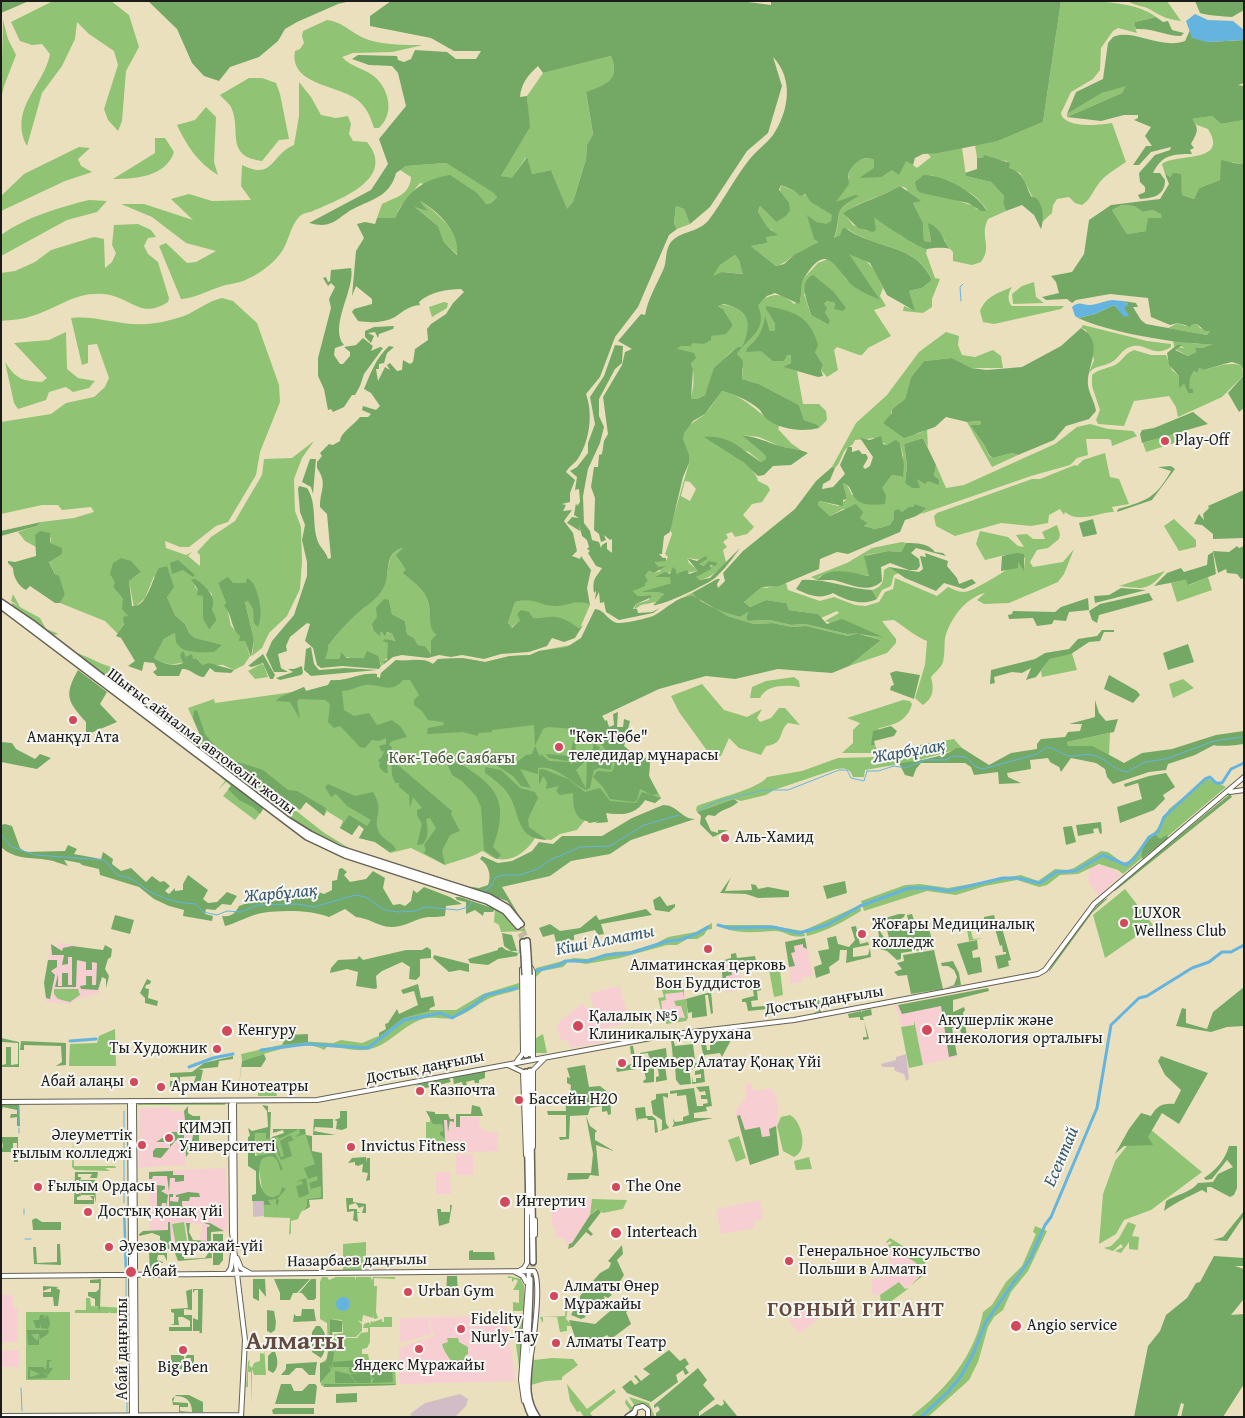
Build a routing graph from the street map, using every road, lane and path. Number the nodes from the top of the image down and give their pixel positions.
1 (1, 602) edge
2 (1, 606) edge
3 (1244, 777) edge
4 (1244, 790) edge
5 (1228, 792) junction
6 (455, 888) junction
7 (519, 925) tunnel mouth
8 (525, 942) tunnel mouth
9 (531, 968) dead end
10 (522, 969) dead end
11 (529, 983) junction
12 (521, 988) junction
13 (531, 995) junction
14 (523, 996) junction
15 (522, 1006) junction
16 (532, 1006) junction
17 (527, 1015) junction
18 (529, 1056) junction
19 (546, 1057) junction
20 (513, 1064) junction
21 (504, 1065) junction
22 (528, 1071) junction
23 (132, 1101) junction
24 (234, 1101) junction
25 (1, 1102) edge
26 (234, 1249) junction
27 (531, 1262) joint
28 (531, 1271) junction
29 (515, 1272) junction
30 (227, 1274) junction
31 (237, 1274) junction
32 (252, 1274) junction
33 (133, 1275) junction
34 (1, 1276) edge
35 (532, 1279) junction
36 (527, 1289) junction
37 (529, 1311) junction
38 (526, 1331) junction
39 (525, 1339) junction
40 (527, 1356) junction
41 (523, 1371) junction
42 (631, 1415) edge
43 (1, 1416) edge
44 (134, 1416) edge
45 (241, 1416) edge
46 (532, 1417) edge
47 (537, 1417) edge
48 (648, 1417) edge

1 - 6 main road
2 - 6 main road, Шығыс айналма автокөлік жолы
3 - 5 main road, Достық даңғылы
4 - 5 main road
5 - 19 main road, Достық даңғылы
6 - 7 main road
8 - 11 main road, bridge
9 - 11 main road
10 - 12 main road
11 - 13 main road
11 - 14 main road
11 - 16 main road
11 - 17 main road
12 - 14 main road
12 - 15 main road
13 - 16 main road
13 - 17 main road
14 - 15 main road
14 - 17 main road
15 - 18 main road
16 - 18 main road
17 - 18 main road
18 - 19 main road
18 - 20 main road
18 - 20 main road, Достық даңғылы
19 - 22 main road
20 - 21 main road, Достық даңғылы
21 - 22 main road
21 - 24 main road, Достық даңғылы
22 - 27 main road
23 - 24 main road, Достық даңғылы
23 - 25 main road, Достық даңғылы
23 - 33 main road, Абай даңғылы
24 - 26 main road
26 - 30 main road
26 - 31 main road
26 - 32 main road
27 - 29 main road
28 - 29 main road, Назарбаев даңғылы
28 - 35 main road
28 - 35 main road
29 - 32 main road, Назарбаев даңғылы
29 - 36 main road
30 - 31 main road, Назарбаев даңғылы
30 - 33 main road, Назарбаев даңғылы
31 - 32 main road, Назарбаев даңғылы
31 - 45 main road
33 - 34 main road, Назарбаев даңғылы
33 - 44 main road, Абай даңғылы
35 - 36 main road
35 - 37 main road
35 - 47 main road
36 - 38 main road
37 - 38 main road
37 - 40 main road
38 - 39 main road
39 - 40 main road
39 - 41 main road
40 - 41 main road
41 - 46 main road
42 - 48 main road
43 - 44 main road
44 - 45 main road

